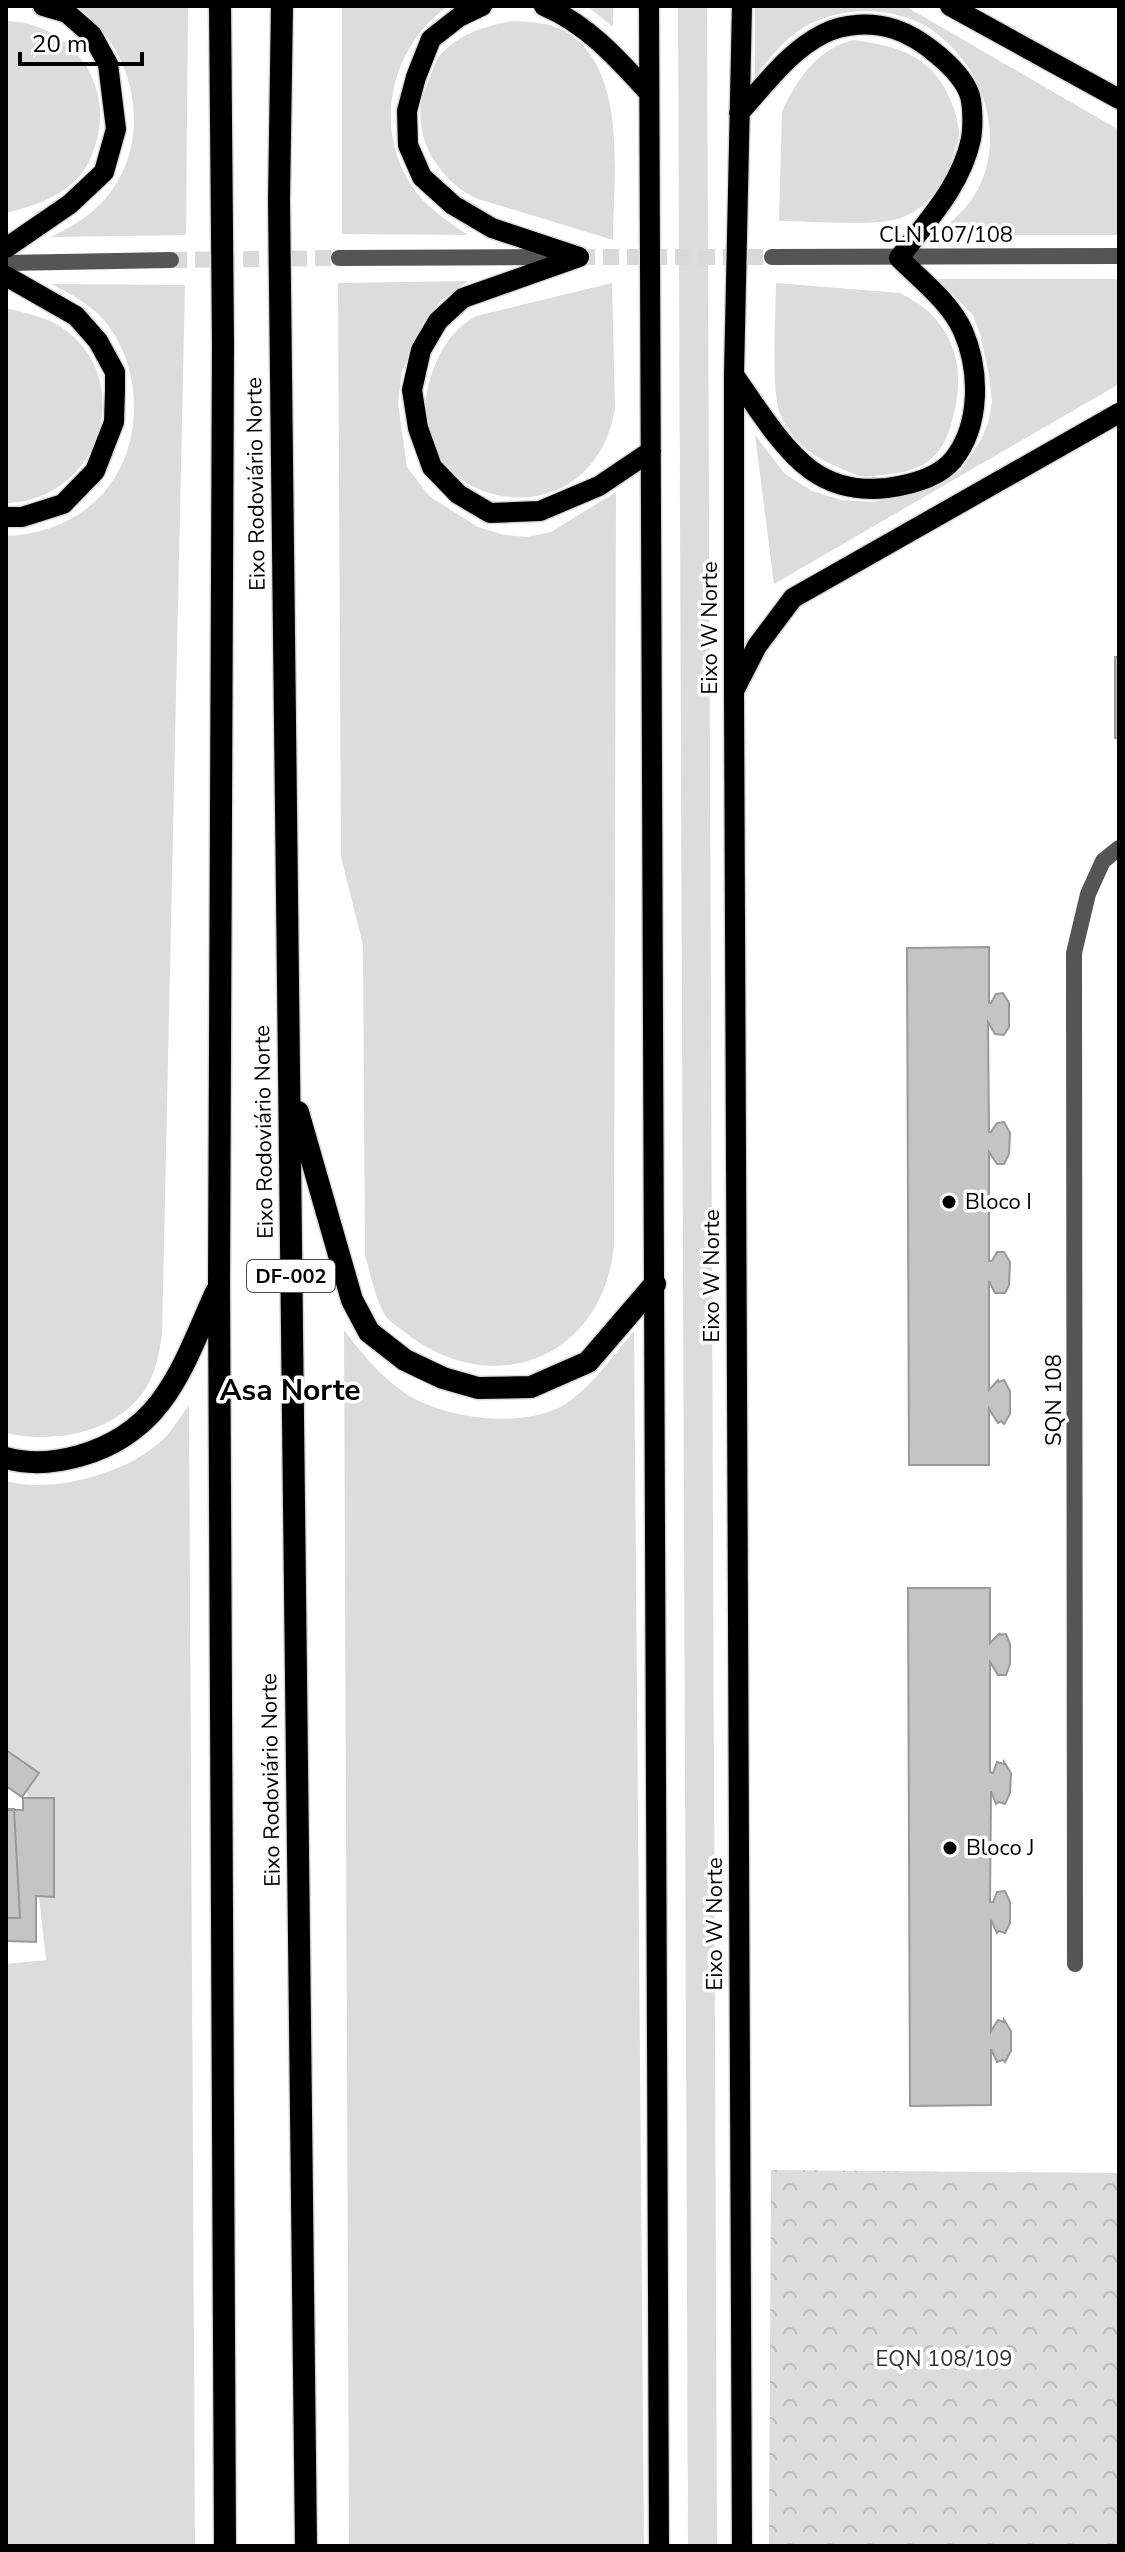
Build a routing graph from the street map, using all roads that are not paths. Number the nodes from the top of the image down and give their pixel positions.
1 (43, 6) edge
2 (220, 6) edge
3 (282, 6) edge
4 (482, 6) edge
5 (544, 6) edge
6 (649, 6) edge
7 (742, 6) edge
8 (950, 6) edge
9 (649, 93) junction
10 (1119, 99) edge
11 (739, 113) junction
12 (6, 248) edge
13 (1119, 256) edge
14 (579, 257) junction
15 (772, 257) tunnel mouth
16 (339, 258) tunnel mouth
17 (899, 258) junction
18 (171, 260) tunnel mouth
19 (6, 263) edge
20 (6, 276) edge
21 (734, 375) junction
22 (1119, 413) edge
23 (651, 451) junction
24 (6, 517) edge
25 (734, 692) junction
26 (1119, 848) edge
27 (289, 1084) junction
28 (219, 1283) junction
29 (655, 1284) junction
30 (6, 1458) edge
31 (1075, 1964) dead end
32 (225, 2546) edge
33 (306, 2546) edge
34 (659, 2546) edge
35 (742, 2546) edge

1 - 12 main road
2 - 28 highway, Eixo Rodoviário Norte / DF-002
3 - 27 highway, Eixo Rodoviário Norte / DF-002
4 - 14 main road
5 - 9 main road
6 - 9 main road
7 - 11 main road, Eixo W Norte
8 - 10 main road
9 - 23 main road
11 - 17 main road
11 - 21 main road, Eixo W Norte
13 - 17 street, CLN 107/108
14 - 16 street
14 - 23 main road
15 - 17 street, CLN 107/108
17 - 21 main road
18 - 19 street
20 - 24 main road
21 - 25 main road, Eixo W Norte
22 - 25 main road
23 - 29 main road
25 - 35 main road, Eixo W Norte
26 - 31 street, SQN 108
27 - 29 highway
27 - 33 highway, Eixo Rodoviário Norte / DF-002
28 - 30 highway
28 - 32 highway, Eixo Rodoviário Norte / DF-002
29 - 34 main road

